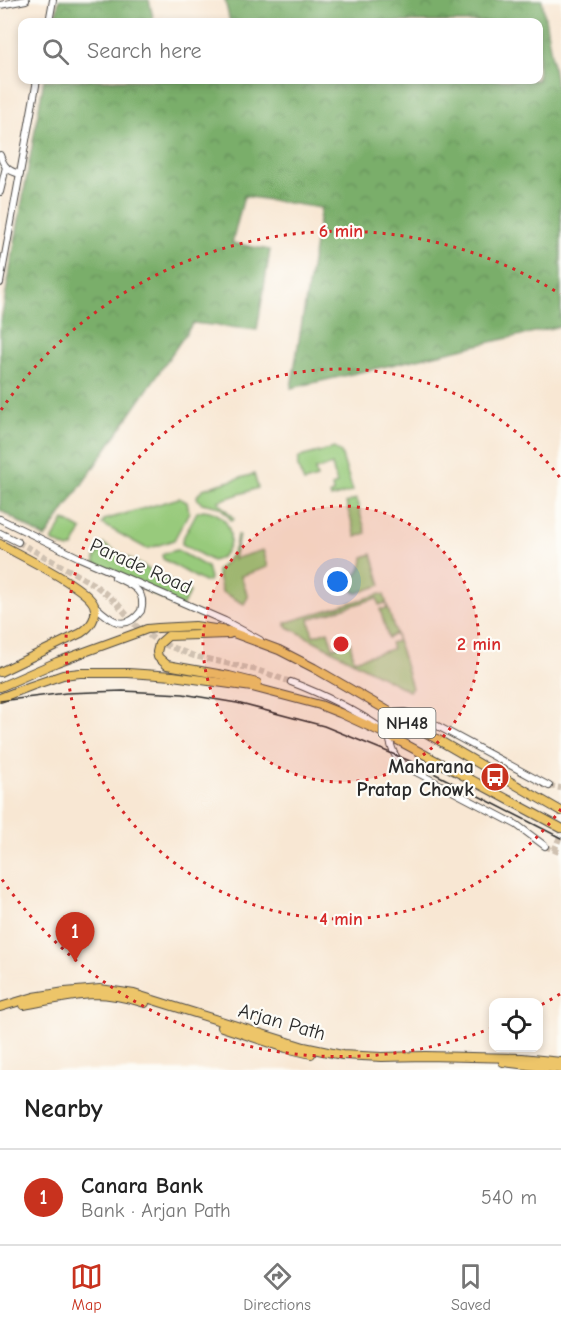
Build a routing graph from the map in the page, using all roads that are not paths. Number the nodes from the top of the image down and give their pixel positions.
1 (26, 0) edge
2 (53, 0) edge
3 (0, 5) edge
4 (50, 18) edge
5 (36, 84) edge
6 (0, 155) edge
7 (6, 167) junction
8 (20, 174) junction
9 (0, 192) edge
10 (0, 283) edge
11 (0, 519) edge
12 (0, 532) edge
13 (18, 542) tunnel mouth
14 (0, 544) edge
15 (94, 564) junction
16 (94, 606) junction
17 (236, 633) junction
18 (269, 646) junction
19 (0, 672) edge
20 (291, 682) tunnel mouth
21 (0, 687) edge
22 (0, 698) edge
23 (297, 699) junction
24 (390, 713) junction
25 (390, 736) junction
26 (549, 786) tunnel mouth
27 (561, 811) edge
28 (561, 828) edge
29 (545, 846) tunnel mouth
30 (0, 1007) edge
31 (0, 1012) edge
32 (561, 1062) edge
33 (561, 1069) edge

1 - 3 street
2 - 4 street
5 - 8 street
6 - 7 street
7 - 8 street
7 - 9 street
8 - 10 street
11 - 15 street, Parade Road
12 - 13 street
14 - 16 highway
15 - 16 street
15 - 18 street, Parade Road
16 - 19 highway
17 - 18 highway, NH48
17 - 21 highway, NH48
17 - 23 highway
18 - 24 highway, NH48
20 - 25 street
22 - 23 highway, NH48
23 - 25 highway, NH48
24 - 26 street
24 - 27 highway, NH48
25 - 28 highway, NH48
25 - 29 street
30 - 32 main road, Arjan Path
31 - 33 main road, Arjan Path

